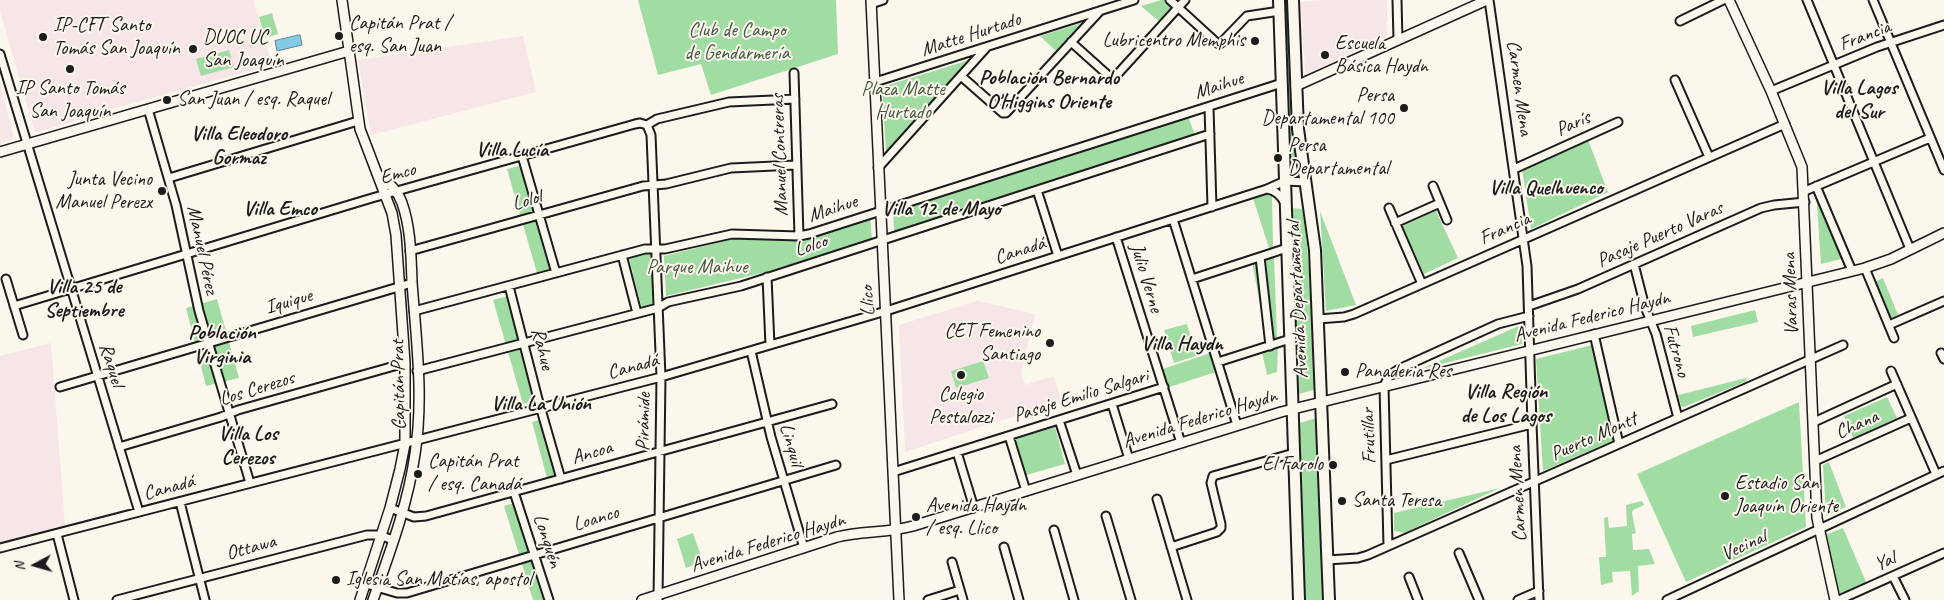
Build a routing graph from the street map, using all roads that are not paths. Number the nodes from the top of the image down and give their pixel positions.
1 (342, 0) edge
2 (883, 0) edge
3 (1134, 0) edge
4 (1170, 0) edge
5 (1184, 0) edge
6 (1279, 0) edge
7 (1293, 0) edge
8 (1397, 0) edge
9 (1488, 0) edge
10 (1723, 0) edge
11 (1729, 0) edge
12 (1806, 0) edge
13 (1874, 0) edge
14 (871, 2) edge
15 (1178, 8) junction
16 (1100, 11) junction
17 (1280, 11) junction
18 (1680, 21) dead end
19 (1944, 25) edge
20 (1398, 40) junction
21 (1071, 42) junction
22 (1891, 42) junction
23 (986, 48) junction
24 (349, 51) junction
25 (0, 54) edge
26 (1833, 65) junction
27 (794, 73) dead end
28 (961, 76) junction
29 (1675, 80) dead end
30 (874, 82) junction
31 (1282, 83) junction
32 (1296, 86) junction
33 (1771, 91) junction
34 (794, 99) junction
35 (1210, 107) junction
36 (148, 109) junction
37 (358, 121) junction
38 (1618, 122) dead end
39 (1785, 124) junction
40 (647, 125) junction
41 (1210, 134) junction
42 (1930, 138) junction
43 (27, 144) junction
44 (0, 152) edge
45 (522, 156) junction
46 (1709, 158) junction
47 (1874, 161) junction
48 (796, 165) junction
49 (878, 168) junction
50 (1514, 168) junction
51 (1944, 170) edge
52 (378, 175) junction
53 (169, 178) junction
54 (1285, 181) junction
55 (1306, 182) junction
56 (653, 185) junction
57 (1433, 186) dead end
58 (1816, 186) junction
59 (1267, 189) junction
60 (1037, 190) junction
61 (1804, 190) junction
62 (396, 191) junction
63 (385, 194) junction
64 (1805, 202) junction
65 (1440, 203) junction
66 (1286, 204) junction
67 (1212, 206) junction
68 (1388, 208) dead end
69 (881, 211) junction
70 (539, 215) junction
71 (1174, 219) junction
72 (1447, 220) dead end
73 (1395, 223) junction
74 (1944, 233) edge
75 (799, 236) junction
76 (1116, 237) junction
77 (1524, 239) junction
78 (882, 240) junction
79 (1287, 248) junction
80 (656, 249) junction
81 (1910, 249) junction
82 (410, 251) junction
83 (186, 254) junction
84 (622, 255) junction
85 (1058, 256) junction
86 (1260, 257) junction
87 (1634, 264) junction
88 (1865, 268) junction
89 (1852, 271) junction
90 (556, 273) junction
91 (767, 277) junction
92 (6, 279) dead end
93 (1192, 279) junction
94 (1808, 282) junction
95 (412, 283) junction
96 (1422, 284) junction
97 (401, 286) junction
98 (509, 286) junction
99 (71, 288) junction
100 (1944, 301) edge
101 (14, 306) junction
102 (1529, 306) junction
103 (658, 308) junction
104 (414, 311) junction
105 (886, 311) junction
106 (637, 313) junction
107 (1529, 316) junction
108 (1318, 319) junction
109 (1650, 321) junction
110 (1889, 325) junction
111 (1594, 334) junction
112 (23, 335) dead end
113 (1894, 338) dead end
114 (1290, 339) junction
115 (208, 342) junction
116 (524, 343) junction
117 (1843, 344) dead end
118 (770, 345) junction
119 (1270, 346) junction
120 (1530, 350) junction
121 (750, 351) junction
122 (1811, 358) junction
123 (1218, 362) junction
124 (405, 363) junction
125 (418, 370) junction
126 (1891, 371) dead end
127 (98, 376) junction
128 (661, 377) junction
129 (1897, 384) junction
130 (1384, 386) junction
131 (60, 387) dead end
132 (1164, 388) junction
133 (1321, 401) junction
134 (832, 404) dead end
135 (1112, 404) junction
136 (541, 408) junction
137 (1293, 408) junction
138 (230, 413) junction
139 (1678, 418) junction
140 (1911, 418) junction
141 (1059, 420) junction
142 (767, 422) junction
143 (1814, 422) junction
144 (1532, 424) junction
145 (1237, 425) junction
146 (1009, 436) junction
147 (417, 440) junction
148 (1181, 443) junction
149 (405, 444) junction
150 (1619, 444) junction
151 (119, 447) junction
152 (660, 452) junction
153 (957, 452) junction
154 (1294, 453) junction
155 (1129, 459) junction
156 (1386, 460) junction
157 (1815, 461) junction
158 (836, 465) dead end
159 (1944, 471) edge
160 (893, 472) junction
161 (1936, 474) junction
162 (1077, 475) junction
163 (561, 479) junction
164 (783, 480) junction
165 (1534, 481) junction
166 (250, 484) junction
167 (1026, 491) junction
168 (514, 492) junction
169 (1157, 499) dead end
170 (180, 502) junction
171 (390, 508) junction
172 (974, 508) junction
173 (139, 512) junction
174 (402, 512) junction
175 (1106, 516) dead end
176 (659, 517) junction
177 (1818, 529) junction
178 (1054, 530) dead end
179 (896, 531) junction
180 (57, 534) junction
181 (382, 536) junction
182 (393, 540) junction
183 (1388, 546) junction
184 (1004, 547) dead end
185 (1171, 547) junction
186 (0, 548) edge
187 (804, 548) junction
188 (1459, 553) dead end
189 (1944, 553) edge
190 (534, 555) junction
191 (1327, 560) junction
192 (952, 562) dead end
193 (1893, 576) junction
194 (1408, 577) dead end
195 (199, 579) junction
196 (366, 584) junction
197 (377, 588) junction
198 (960, 590) junction
199 (1539, 591) junction
200 (658, 597) edge
201 (74, 600) edge
202 (117, 600) edge
203 (205, 600) edge
204 (360, 600) edge
205 (373, 600) edge
206 (549, 600) edge
207 (642, 600) edge
208 (899, 600) edge
209 (928, 600) edge
210 (963, 600) edge
211 (1019, 600) edge
212 (1074, 600) edge
213 (1131, 600) edge
214 (1187, 600) edge
215 (1299, 600) edge
216 (1328, 600) edge
217 (1418, 600) edge
218 (1479, 600) edge
219 (1518, 600) edge
220 (1539, 600) edge
221 (1667, 600) edge
222 (1835, 600) edge
223 (1839, 600) edge
224 (1905, 600) edge

1 - 24 street, Capitán Prat
2 - 14 street
3 - 16 street, Matte Hurtado
4 - 15 street
5 - 15 street
6 - 17 main road, Avenida Departamental
7 - 32 main road, Avenida Departamental
8 - 20 street
9 - 20 street
9 - 50 street, Carmen Mena
10 - 18 street
11 - 33 street, Varas Mena
12 - 26 street
13 - 22 street
14 - 30 street, Llico
15 - 17 street
15 - 21 street
16 - 21 street
16 - 23 street, Matte Hurtado
17 - 31 main road, Avenida Departamental
19 - 22 street, Francia
20 - 32 street
21 - 28 street
22 - 26 street, Francia
22 - 42 street
23 - 28 street
23 - 30 street, Matte Hurtado
24 - 36 street
24 - 37 street, Capitán Prat
25 - 43 street, Raquel
26 - 33 street, Francia
26 - 47 street
27 - 34 street, Manuel Contreras
28 - 49 street
29 - 46 street
30 - 49 street, Llico
31 - 35 street, Maihue
31 - 54 main road, Avenida Departamental
32 - 55 main road, Avenida Departamental
33 - 39 street, Varas Mena
34 - 40 street, Emco
34 - 48 street, Manuel Contreras
35 - 41 street
35 - 69 street, Maihue
36 - 43 street
36 - 53 street, Manuel Pérez
37 - 52 street, Capitán Prat
37 - 53 street
38 - 50 street, París
39 - 46 street, Francia
39 - 61 street, Varas Mena
40 - 45 street, Emco
40 - 56 street, Pirámide
41 - 60 street, Lolco
41 - 67 street
42 - 47 street
42 - 51 street
43 - 44 street
43 - 99 street, Raquel
45 - 62 street, Emco
45 - 70 street
46 - 77 street, Francia
47 - 58 street
47 - 81 street
48 - 56 street, Lolol
48 - 75 street, Manuel Contreras
49 - 69 street, Llico
50 - 77 street, Carmen Mena
52 - 62 street, Capitán Prat
52 - 63 street, Capitán Prat
53 - 83 street, Manuel Pérez
54 - 55 street, Canadá
54 - 59 street, Canadá
54 - 66 main road, Avenida Departamental
55 - 108 main road, Avenida Departamental
56 - 70 street, Lolol
56 - 80 street, Pirámide
57 - 65 street
58 - 61 street
58 - 89 street
59 - 66 street
59 - 67 street, Canadá
60 - 78 street, Lolco
60 - 85 street
61 - 64 street, Varas Mena
62 - 63 street, Emco
62 - 82 street, Capitán Prat
63 - 83 street, Emco
63 - 97 street, Capitán Prat
64 - 87 street, Pasaje Puerto Varas
64 - 94 street, Varas Mena
65 - 72 street
65 - 73 street
66 - 79 main road, Avenida Departamental
67 - 71 street, Canadá
68 - 73 street
69 - 75 street, Maihue
69 - 78 street, Llico
70 - 82 street, Lolol
70 - 90 street
71 - 76 street, Canadá
71 - 93 street
73 - 96 street
74 - 81 street, Avenida Federico Haydn
75 - 80 street, Maihue
76 - 85 street, Canadá
76 - 132 street, Julio Verne
77 - 96 street, Francia
77 - 102 street, Carmen Mena
78 - 91 street, Lolco
78 - 105 street, Llico
79 - 86 street
79 - 114 main road, Avenida Departamental
80 - 84 street, Maihue
80 - 103 street, Pirámide
81 - 88 street, Avenida Federico Haydn
82 - 95 street, Capitán Prat
83 - 99 street, Emco
83 - 115 street, Manuel Pérez
84 - 90 street, Maihue
84 - 106 street
85 - 105 street, Canadá
86 - 93 street
86 - 119 street
87 - 102 street, Pasaje Puerto Varas
87 - 109 street, Futrono
88 - 89 street, Avenida Federico Haydn
88 - 110 street
89 - 94 street, Avenida Federico Haydn
90 - 98 street, Maihue
91 - 103 street, Lolco
91 - 118 street
92 - 101 street
93 - 123 street
94 - 109 street, Avenida Federico Haydn
94 - 122 street, Varas Mena
95 - 97 street, Iquique
95 - 104 street, Capitán Prat
96 - 108 street, Francia
97 - 115 street, Iquique
97 - 124 street, Capitán Prat
98 - 104 street, Maihue
98 - 116 street, Rahue
99 - 101 street, Emco
99 - 127 street, Raquel
100 - 110 street
101 - 112 street
102 - 107 street, Carmen Mena
103 - 106 street, Lolco
103 - 128 street, Pirámide
104 - 125 street, Capitán Prat
105 - 118 street, Canadá
105 - 160 street, Llico
106 - 116 street, Lolco
107 - 120 street, Carmen Mena
107 - 130 street
108 - 133 main road, Avenida Departamental
109 - 111 street, Avenida Federico Haydn
109 - 139 street, Futrono
110 - 113 street
111 - 120 street, Avenida Federico Haydn
111 - 150 street
114 - 119 street
114 - 137 main road, Avenida Departamental
115 - 127 street, Iquique
115 - 138 street, Manuel Pérez
116 - 125 street, Lolco
116 - 136 street, Rahue
117 - 122 street, Puerto Montt
118 - 121 street, Canadá
119 - 123 street
120 - 130 street, Avenida Federico Haydn
120 - 144 street, Carmen Mena
121 - 128 street, Canadá
121 - 142 street, Linquil
122 - 139 street, Puerto Montt
122 - 143 street, Varas Mena
123 - 145 street
124 - 138 street, Los Cerezos
124 - 149 street, Capitán Prat
125 - 147 street, Capitán Prat
126 - 129 street
127 - 131 street, Iquique
127 - 151 street, Raquel
128 - 136 street, Canadá
128 - 152 street, Pirámide
129 - 140 street
129 - 143 street, Chana
130 - 133 street, Avenida Federico Haydn
130 - 156 street, Frutillar
132 - 135 street, Pasaje Emilio Salgari
132 - 148 street, Julio Verne
133 - 137 street, Avenida Federico Haydn
133 - 191 main road, Avenida Departamental
134 - 142 street, Ancoa
135 - 141 street, Pasaje Emilio Salgari
135 - 155 street
136 - 147 street, Canadá
136 - 163 street, Rahue
137 - 145 street, Avenida Federico Haydn
137 - 154 main road, Avenida Departamental
138 - 151 street, Los Cerezos
138 - 166 street, Manuel Pérez
139 - 150 street, Puerto Montt
140 - 157 street, Chana
140 - 161 street
141 - 146 street, Pasaje Emilio Salgari
141 - 162 street
142 - 152 street, Ancoa
142 - 164 street, Linquil
143 - 157 street, Varas Mena
144 - 156 street
144 - 165 street, Carmen Mena
145 - 148 street, Avenida Federico Haydn
146 - 153 street, Pasaje Emilio Salgari
146 - 167 street
147 - 149 street, Canadá
147 - 174 street, Capitán Prat
148 - 155 street, Avenida Federico Haydn
149 - 166 street, Canadá
149 - 171 street, Capitán Prat
150 - 165 street, Puerto Montt
151 - 173 street, Raquel
152 - 163 street, Ancoa
152 - 176 street, Pirámide
153 - 160 street, Pasaje Emilio Salgari
153 - 172 street
154 - 185 street
154 - 215 main road, Avenida Departamental
155 - 162 street, Avenida Federico Haydn
156 - 183 street, Frutillar
157 - 177 street, Varas Mena
158 - 164 street, Loanco
159 - 161 street, Vecinal
160 - 179 street, Llico
161 - 177 street, Vecinal
162 - 167 street, Avenida Federico Haydn
163 - 168 street, Ancoa
164 - 176 street, Loanco
164 - 187 street, Linquil
165 - 183 street, Puerto Montt
165 - 199 street, Carmen Mena
166 - 170 street, Canadá
167 - 172 street, Avenida Federico Haydn
168 - 174 street, Ancoa
168 - 190 street, Lonquén
169 - 185 street
170 - 173 street, Canadá
170 - 195 street
171 - 174 street, Ancoa
171 - 181 street, Capitán Prat
172 - 179 street, Avenida Federico Haydn
173 - 180 street, Canadá
174 - 182 street, Capitán Prat
175 - 213 street
176 - 190 street, Loanco
176 - 200 street, Pirámide
177 - 221 street, Vecinal
177 - 222 street, Varas Mena
178 - 212 street
179 - 187 street, Avenida Federico Haydn
179 - 208 street, Llico
180 - 186 street, Canadá
180 - 201 street
181 - 182 street, Ottawa
181 - 195 street, Ottawa
181 - 196 street, Capitán Prat
182 - 197 street, Capitán Prat
183 - 191 street, Puerto Montt
184 - 211 street
185 - 214 street
187 - 200 street, Avenida Federico Haydn
188 - 218 street
189 - 193 street, Yal
190 - 197 street, Loanco
190 - 206 street, Lonquén
191 - 216 main road, Avenida Departamental
192 - 198 street
193 - 223 street, Yal
193 - 224 street
194 - 217 street
195 - 202 street, Ottawa
195 - 203 street
196 - 197 street, Loanco
196 - 204 street, Capitán Prat
197 - 205 street, Capitán Prat
198 - 209 street
198 - 210 street
199 - 219 street
199 - 220 street, Carmen Mena
200 - 207 street, Avenida Federico Haydn

